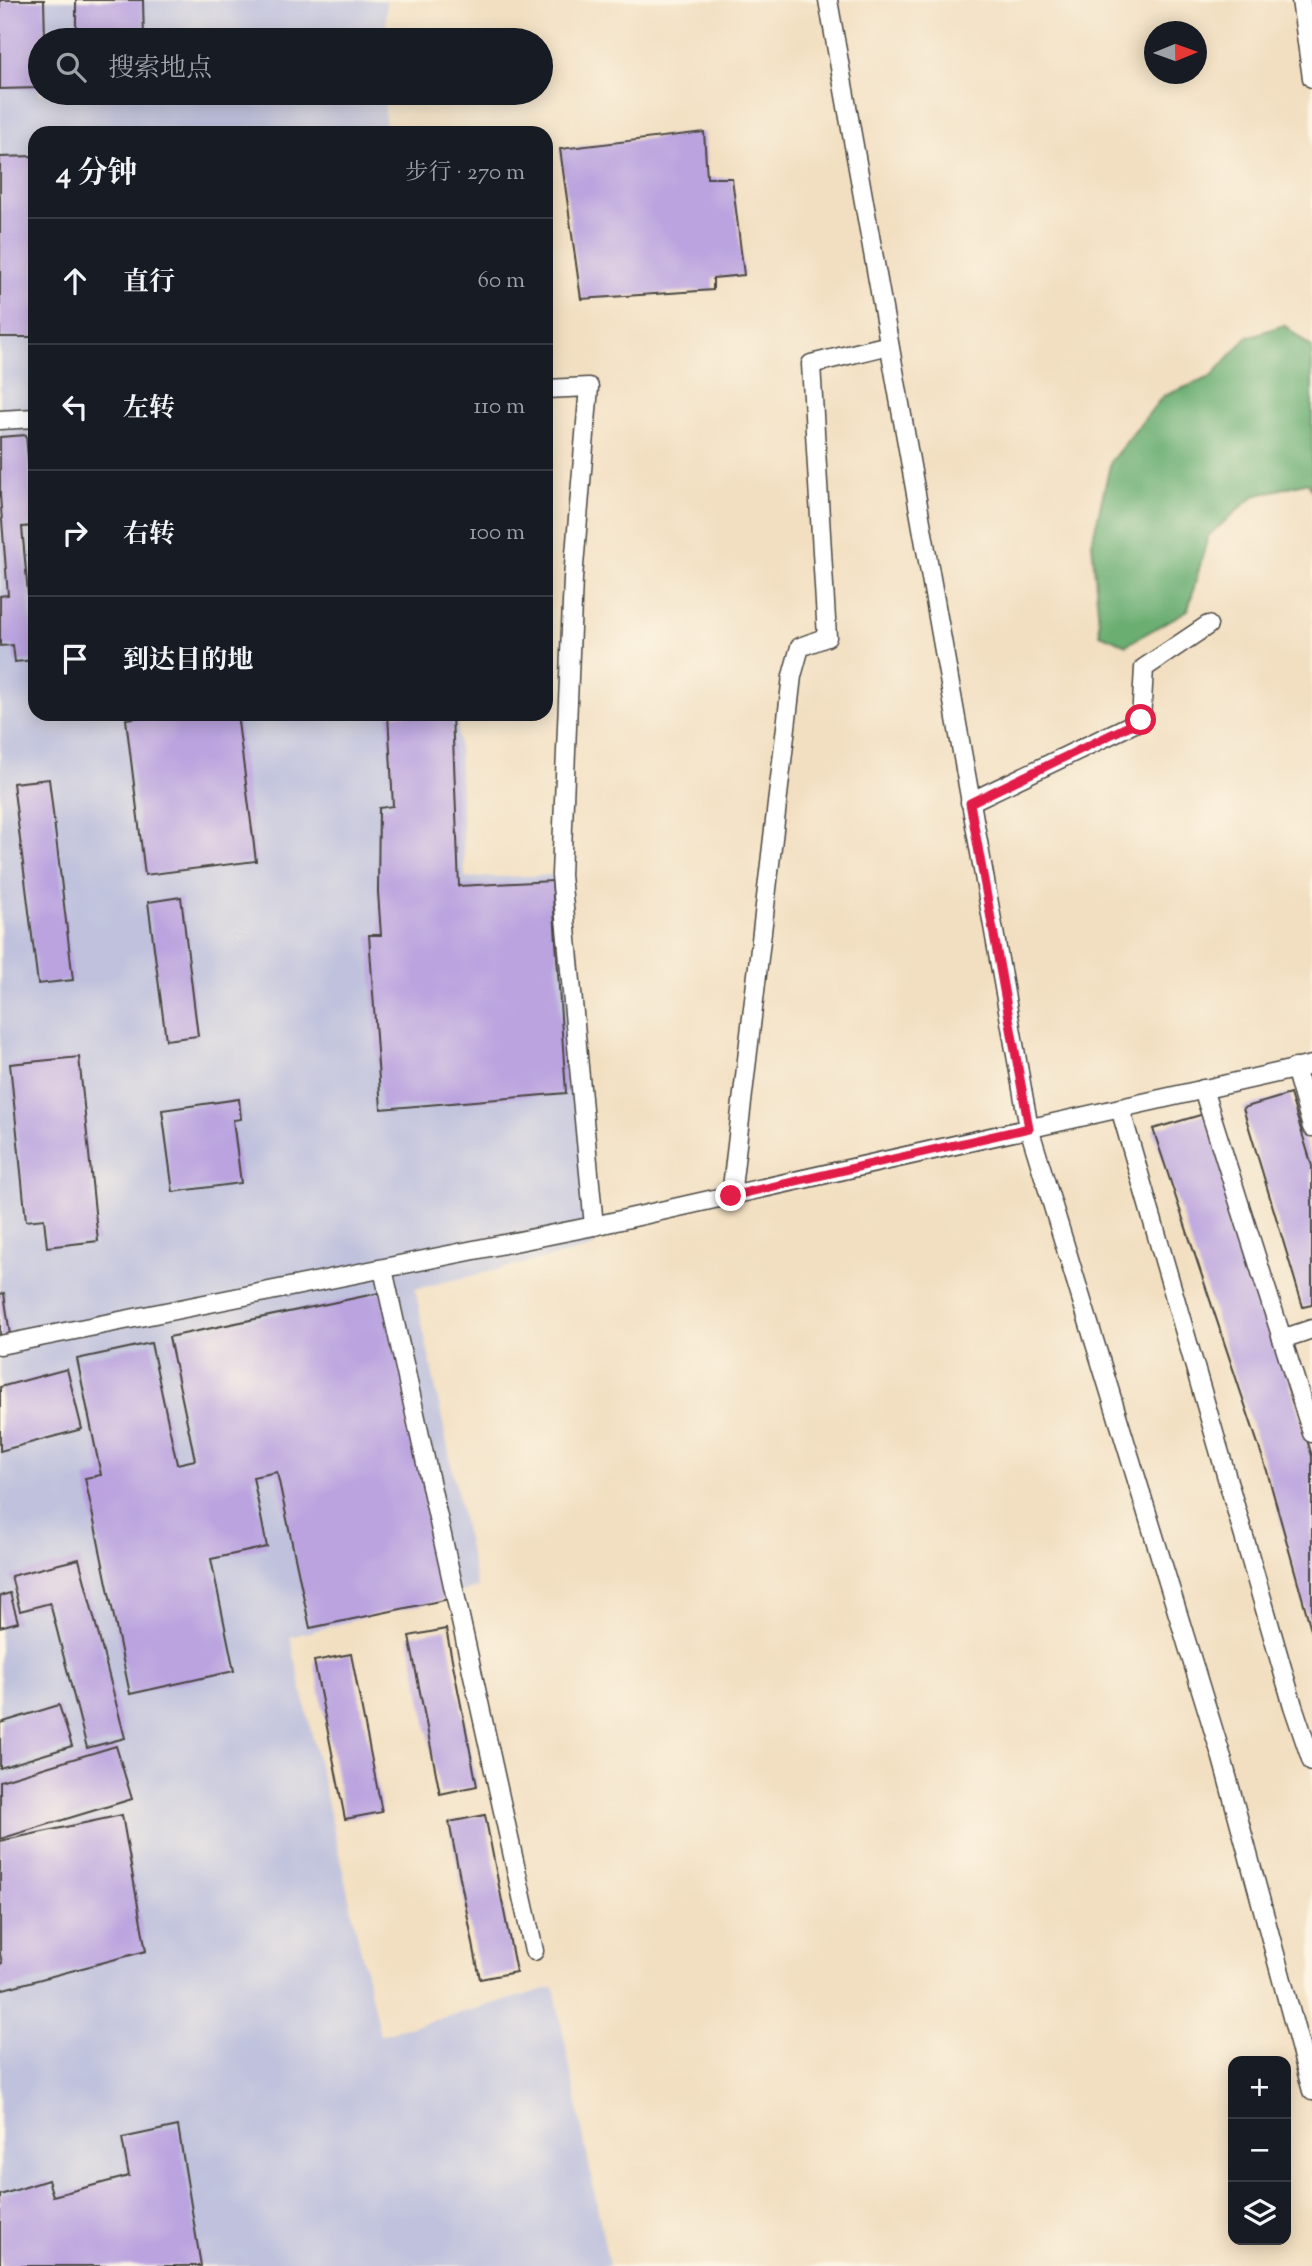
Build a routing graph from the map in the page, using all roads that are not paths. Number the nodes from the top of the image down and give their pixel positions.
1 (828, 0) edge
2 (1301, 0) edge
3 (1312, 78) edge
4 (889, 345) junction
5 (553, 389) edge
6 (28, 418) edge
7 (0, 420) edge
8 (1208, 625) dead end
9 (970, 803) junction
10 (1303, 1066) edge
11 (1203, 1089) junction
12 (1120, 1108) junction
13 (1312, 1127) edge
14 (1029, 1128) junction
15 (731, 1196) junction
16 (594, 1226) junction
17 (383, 1269) junction
18 (1312, 1329) edge
19 (1282, 1339) junction
20 (0, 1345) edge
21 (1312, 1433) edge
22 (1312, 1762) edge
23 (534, 1951) dead end
24 (1312, 2091) edge

1 - 4 street
2 - 3 street
4 - 9 street
4 - 15 street
5 - 16 street
6 - 7 street
8 - 9 street
9 - 14 street
10 - 11 street
10 - 13 street
11 - 12 street
11 - 19 street
12 - 14 street
12 - 22 street
14 - 15 street
14 - 24 street
15 - 16 street
16 - 17 street
17 - 20 street
17 - 23 street
18 - 19 street
19 - 21 street

